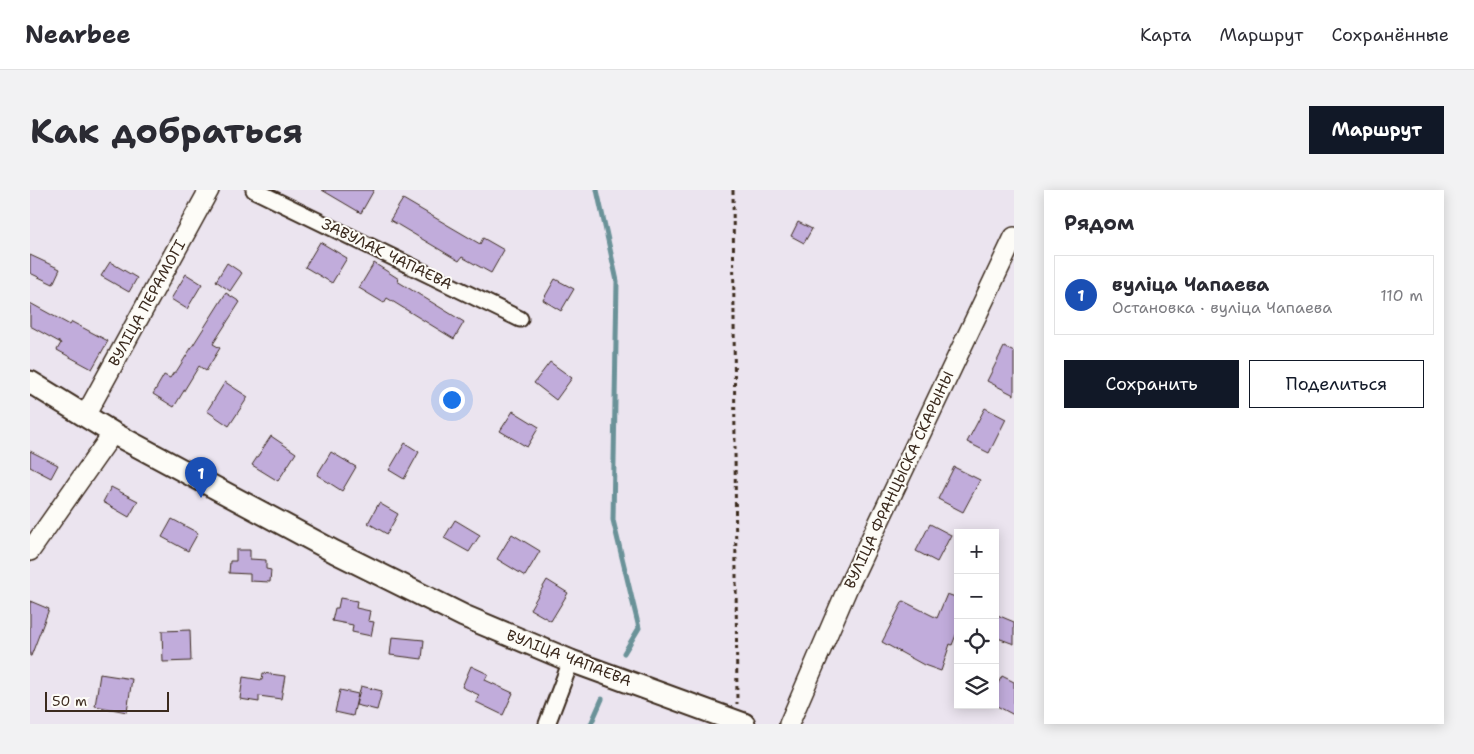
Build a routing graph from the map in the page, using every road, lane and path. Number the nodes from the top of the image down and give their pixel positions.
1 (208, 190) edge
2 (254, 190) edge
3 (733, 190) edge
4 (1014, 237) edge
5 (520, 319) dead end
6 (30, 382) edge
7 (85, 416) junction
8 (113, 433) junction
9 (30, 551) edge
10 (571, 661) junction
11 (741, 723) edge
12 (547, 724) edge
13 (788, 724) edge

1 - 7 street, ВУЛІЦА ПЕРАМОГІ
2 - 5 street, ЗАВУЛАК ЧАПАЕВА
3 - 11 path
4 - 13 street, ВУЛІЦА ФРАНЦЫСКА СКАРЫНЫ
6 - 7 main road, ВУЛІЦА ЧАПАЕВА
7 - 8 main road, ВУЛІЦА ЧАПАЕВА
8 - 9 street
8 - 10 main road, ВУЛІЦА ЧАПАЕВА
10 - 11 main road, ВУЛІЦА ЧАПАЕВА
10 - 12 street

